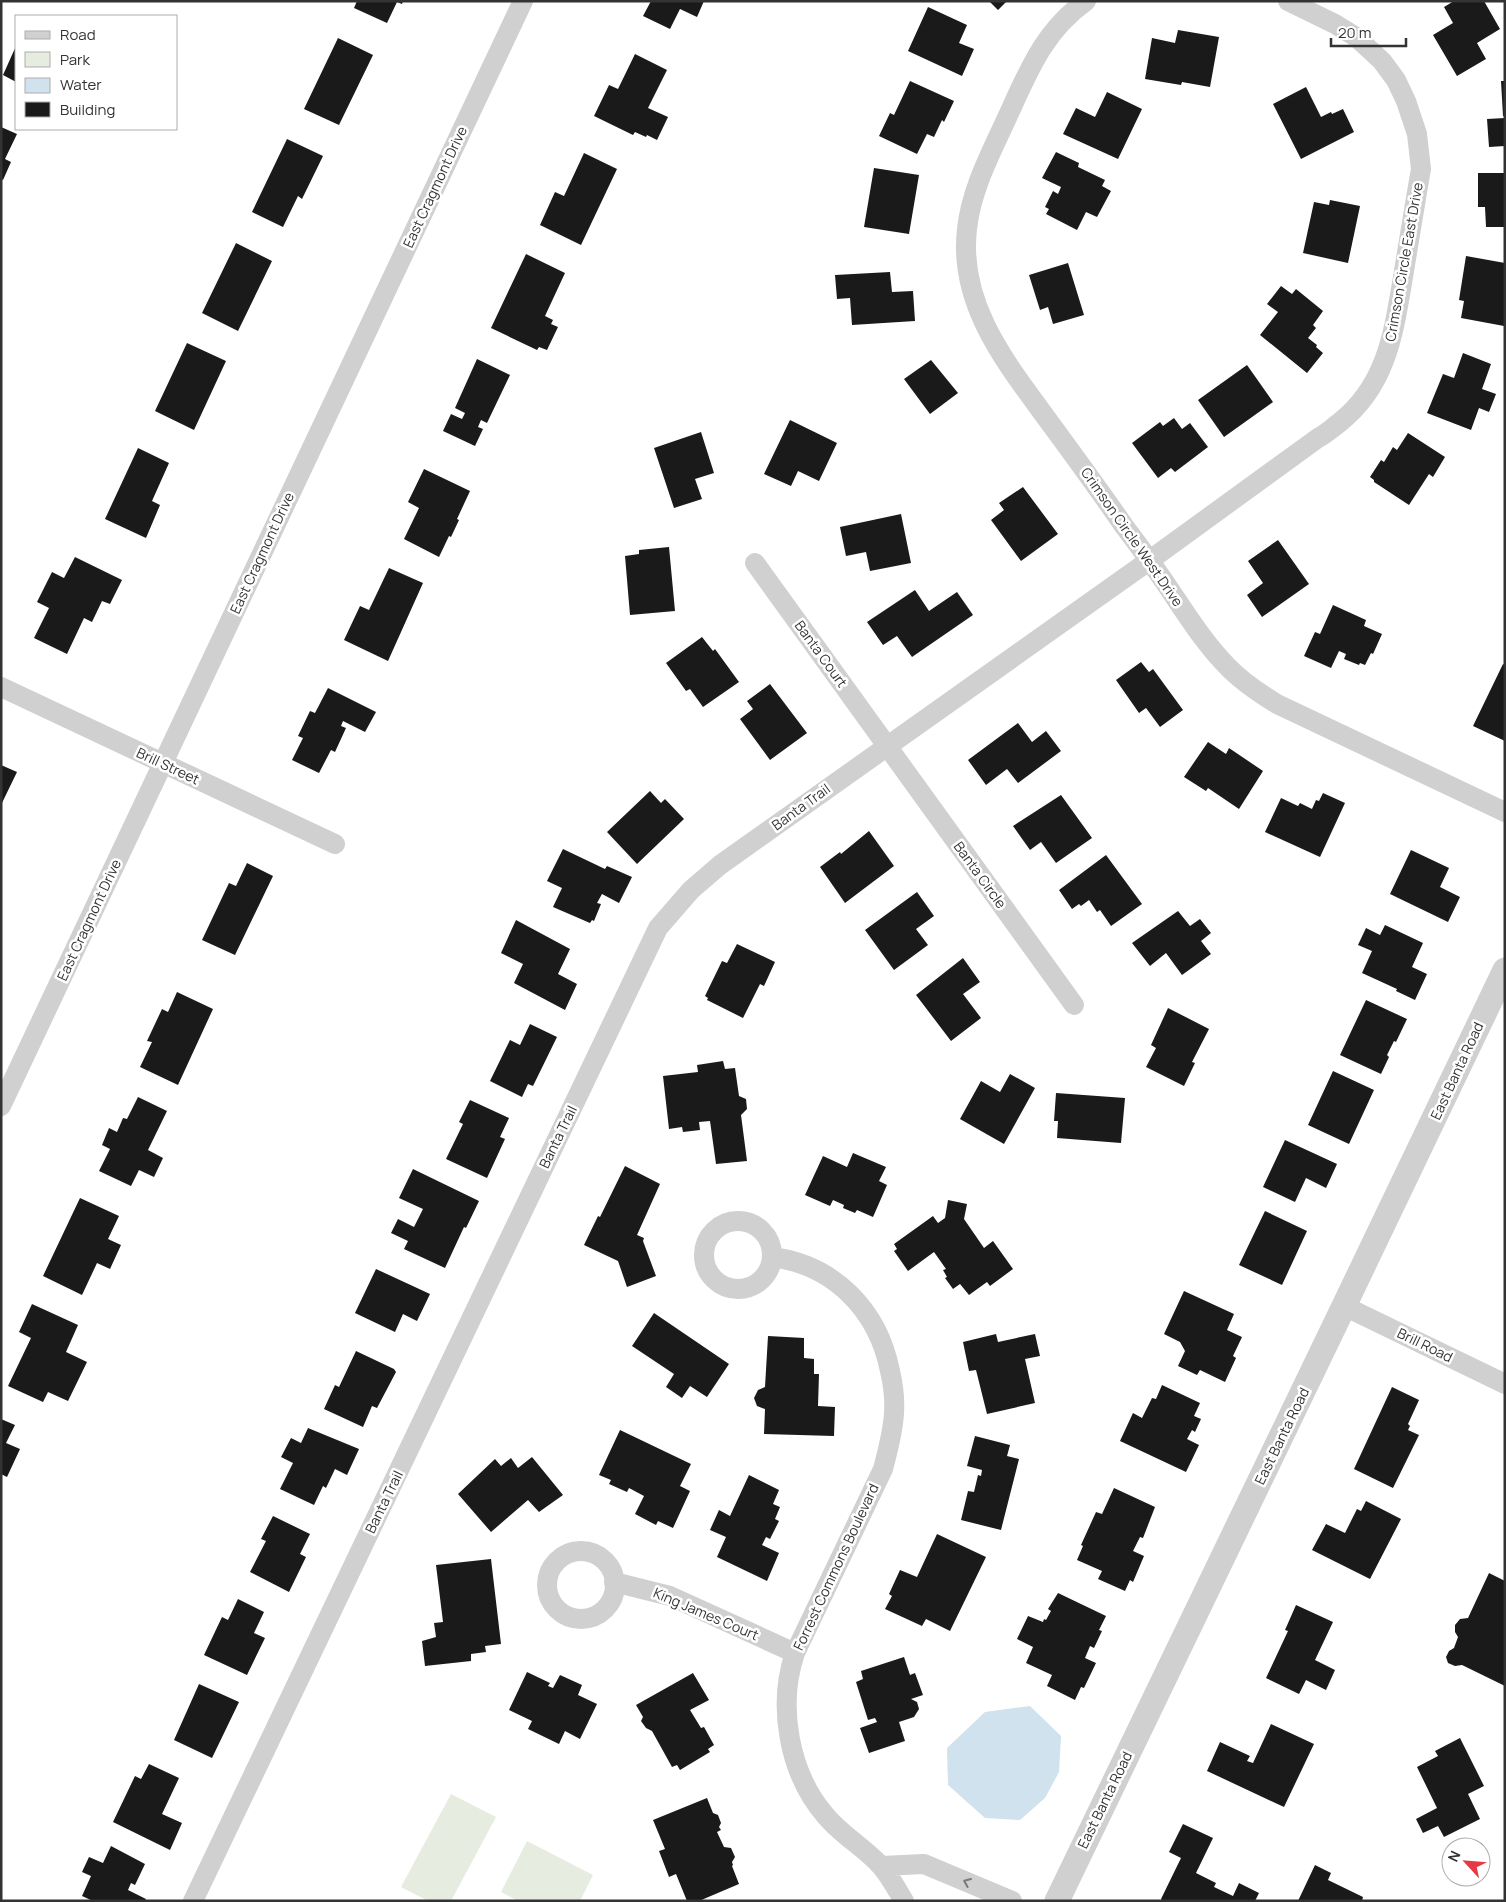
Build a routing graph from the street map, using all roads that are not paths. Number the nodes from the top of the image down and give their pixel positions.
1 (523, 1) edge
2 (1086, 1) edge
3 (1288, 1) edge
4 (1150, 560) junction
5 (755, 563) dead end
6 (1, 687) edge
7 (886, 746) junction
8 (162, 764) junction
9 (1505, 812) edge
10 (335, 844) dead end
11 (1505, 970) edge
12 (1074, 1005) dead end
13 (1, 1106) edge
14 (772, 1257) dead end
15 (1344, 1306) junction
16 (1505, 1384) edge
17 (614, 1582) dead end
18 (795, 1653) junction
19 (882, 1866) junction
20 (193, 1901) edge
21 (904, 1901) edge
22 (1012, 1901) edge
23 (1057, 1901) edge

1 - 8 street, East Cragmont Drive
2 - 4 street, Crimson Circle West Drive
3 - 4 street, Crimson Circle East Drive
4 - 7 street, Banta Trail
4 - 9 street, Crimson Circle West Drive
5 - 7 street, Banta Court
6 - 8 street, Brill Street
7 - 12 street, Banta Circle
7 - 20 street, Banta Trail
8 - 10 street, Brill Street
8 - 13 street, East Cragmont Drive
11 - 15 street, East Banta Road
14 - 18 street, Forrest Commons Boulevard
15 - 16 street, Brill Road
15 - 23 street, East Banta Road
17 - 18 street, King James Court
18 - 19 street, Forrest Commons Boulevard
19 - 21 street, Forrest Commons Boulevard
22 -> 19 street

